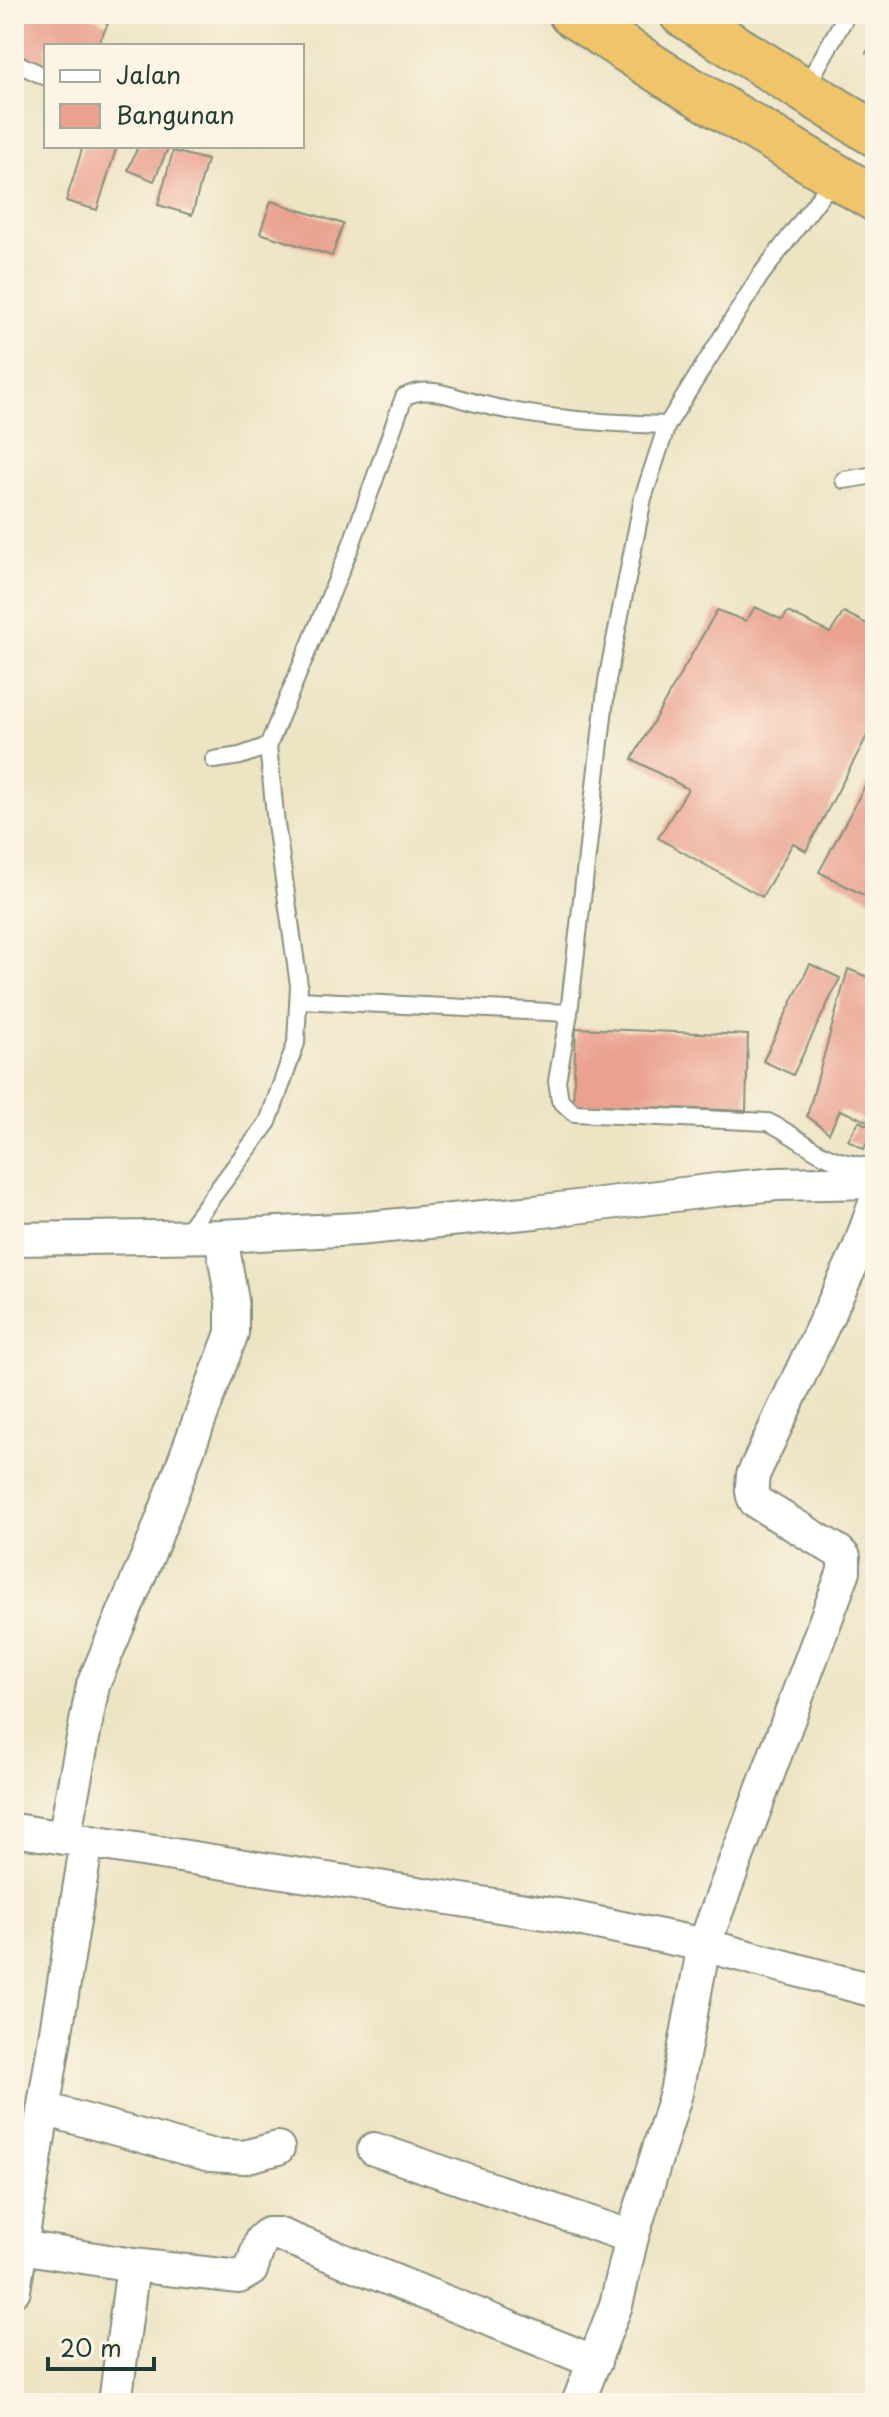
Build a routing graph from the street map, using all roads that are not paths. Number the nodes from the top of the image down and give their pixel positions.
1 (571, 14) edge
2 (682, 14) edge
3 (847, 14) edge
4 (14, 62) edge
5 (44, 76) edge
6 (803, 91) junction
7 (875, 134) edge
8 (837, 175) junction
9 (875, 199) edge
10 (667, 425) junction
11 (875, 475) edge
12 (844, 480) dead end
13 (268, 746) junction
14 (214, 760) dead end
15 (299, 1000) junction
16 (569, 1013) junction
17 (875, 1167) edge
18 (875, 1182) edge
19 (875, 1203) edge
20 (221, 1236) junction
21 (182, 1237) junction
22 (14, 1239) edge
23 (14, 1830) edge
24 (76, 1840) junction
25 (704, 1945) junction
26 (875, 1991) edge
27 (44, 2109) junction
28 (278, 2148) dead end
29 (374, 2149) dead end
30 (632, 2237) junction
31 (21, 2247) junction
32 (133, 2265) junction
33 (14, 2290) edge
34 (595, 2362) junction
35 (115, 2403) edge
36 (578, 2403) edge

1 - 8 highway
2 - 6 highway
3 - 6 lane
4 - 5 lane
6 - 7 highway
8 - 9 highway
8 - 10 lane
10 - 13 lane
10 - 16 lane
11 - 12 lane
13 - 14 lane
13 - 15 lane
15 - 16 lane
15 - 21 lane
16 - 17 lane
18 - 20 street
19 - 25 street
20 - 21 street
20 - 24 street
21 - 22 street
23 - 24 street
24 - 25 street
24 - 27 street
25 - 26 street
25 - 30 street
27 - 28 street
27 - 31 street
29 - 30 street
30 - 34 street
31 - 32 street
31 - 33 street
32 - 34 street
32 - 35 street
34 - 36 street

